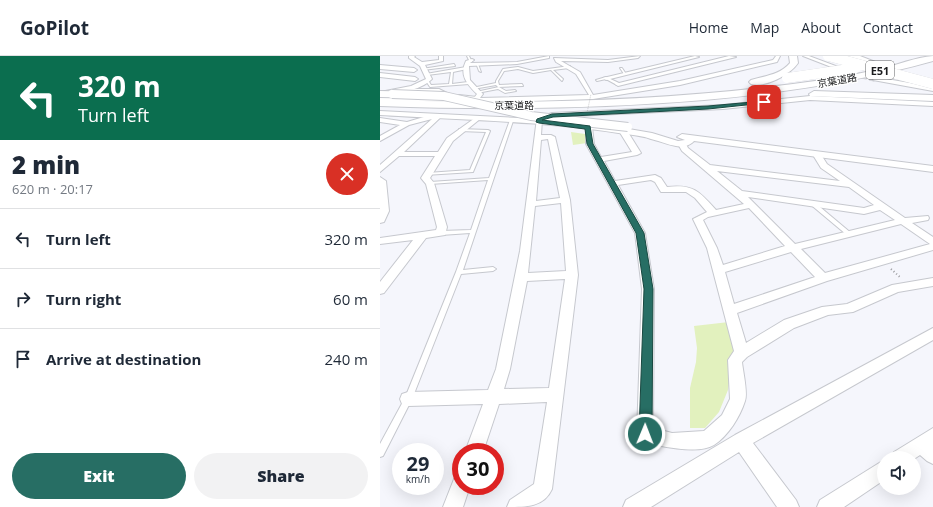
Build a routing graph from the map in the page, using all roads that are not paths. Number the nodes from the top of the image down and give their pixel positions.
1 (439, 56) edge
2 (545, 56) edge
3 (700, 56) edge
4 (731, 56) edge
5 (778, 56) edge
6 (793, 56) edge
7 (805, 56) edge
8 (828, 56) edge
9 (839, 56) edge
10 (851, 56) edge
11 (911, 56) edge
12 (413, 57) edge
13 (480, 58) dead end
14 (933, 58) edge
15 (404, 59) dead end
16 (556, 59) junction
17 (452, 61) dead end
18 (643, 61) edge
19 (397, 62) dead end
20 (468, 63) edge
21 (933, 63) edge
22 (477, 64) junction
23 (454, 65) junction
24 (381, 67) edge
25 (569, 67) junction
26 (423, 69) junction
27 (453, 70) junction
28 (552, 70) junction
29 (480, 71) dead end
30 (855, 71) junction
31 (666, 72) junction
32 (380, 76) edge
33 (606, 76) junction
34 (402, 78) junction
35 (875, 79) tunnel mouth
36 (933, 79) edge
37 (562, 80) dead end
38 (597, 80) dead end
39 (427, 81) junction
40 (389, 83) dead end
41 (468, 83) junction
42 (497, 84) junction
43 (618, 84) joint
44 (933, 84) edge
45 (450, 85) junction
46 (522, 85) dead end
47 (721, 87) junction
48 (933, 89) edge
49 (397, 90) junction
50 (515, 91) dead end
51 (558, 91) dead end
52 (380, 94) edge
53 (476, 94) junction
54 (591, 94) road end
55 (806, 94) junction
56 (933, 98) edge
57 (380, 99) edge
58 (552, 99) junction
59 (380, 103) edge
60 (933, 103) edge
61 (460, 105) junction
62 (608, 107) junction
63 (380, 108) edge
64 (380, 113) edge
65 (437, 116) junction
66 (477, 118) junction
67 (380, 120) edge
68 (511, 121) junction
69 (539, 122) junction
70 (407, 124) junction
71 (588, 127) junction
72 (626, 129) junction
73 (460, 130) junction
74 (537, 138) junction
75 (381, 139) edge
76 (414, 139) junction
77 (691, 139) junction
78 (682, 144) junction
79 (397, 154) junction
80 (439, 154) junction
81 (817, 155) junction
82 (598, 160) junction
83 (706, 167) junction
84 (380, 169) edge
85 (933, 169) edge
86 (428, 178) junction
87 (491, 179) junction
88 (380, 180) edge
89 (611, 184) junction
90 (851, 185) junction
91 (739, 193) junction
92 (565, 200) junction
93 (812, 203) junction
94 (531, 204) junction
95 (751, 205) junction
96 (882, 206) junction
97 (714, 214) junction
98 (924, 218) dead end
99 (380, 220) edge
100 (903, 220) junction
101 (473, 231) junction
102 (441, 233) junction
103 (849, 234) junction
104 (422, 236) junction
105 (380, 241) edge
106 (933, 242) edge
107 (933, 247) edge
108 (792, 248) junction
109 (493, 269) dead end
110 (719, 270) junction
111 (459, 272) junction
112 (572, 275) junction
113 (521, 277) junction
114 (823, 278) junction
115 (930, 285) edge
116 (380, 290) edge
117 (731, 310) junction
118 (933, 333) edge
119 (742, 353) junction
120 (556, 394) junction
121 (493, 397) junction
122 (408, 399) junction
123 (740, 441) junction
124 (477, 443) edge
125 (929, 445) edge
126 (916, 451) edge
127 (380, 453) edge
128 (877, 474) edge
129 (457, 495) edge
130 (452, 507) edge
131 (517, 507) edge
132 (633, 507) edge
133 (789, 507) edge
134 (827, 507) edge

1 - 12 street
1 - 26 street
2 - 16 street
2 - 22 street
3 - 18 street
4 - 31 street
5 - 58 street
6 - 47 highway
7 - 30 street
8 - 44 highway, E51, bridge
9 - 36 highway, E51, bridge
10 - 36 highway
11 - 30 highway
12 - 15 street
12 - 26 street
13 - 20 street
14 - 61 highway, 京葉道路
16 - 18 street
16 - 25 street
17 - 23 lane
18 - 31 street
18 - 33 street
19 - 24 street
20 - 22 street
20 - 27 lane
20 - 41 street
21 - 62 highway, 京葉道路
22 - 29 lane
23 - 26 lane
23 - 27 lane
24 - 34 street
25 - 28 lane
25 - 54 street
26 - 27 lane
26 - 39 street
27 - 45 lane
28 - 37 lane
28 - 42 lane
30 - 47 highway, bridge
31 - 43 street
32 - 34 street
33 - 38 lane
33 - 43 lane
34 - 40 street
35 - 48 street
39 - 45 lane
39 - 49 street
41 - 45 lane
41 - 53 street
42 - 46 lane
42 - 53 lane
47 - 61 highway
49 - 52 street
49 - 53 lane
50 - 53 lane
51 - 58 street
52 - 72 street, bridge
53 - 57 street
53 - 58 street
55 - 56 highway
55 - 60 highway
55 - 62 highway
59 - 61 highway, 京葉道路
60 - 69 street
62 - 63 highway, 京葉道路
64 - 65 street
65 - 66 street
65 - 70 street
65 - 76 street
66 - 68 street
66 - 73 street
67 - 70 street
68 - 69 street
68 - 87 lane
69 - 71 street
69 - 74 street
70 - 75 street
71 - 72 street
71 - 82 street
72 - 77 street
72 - 78 street
72 - 82 street
73 - 80 street
73 - 86 lane
74 - 92 street
74 - 94 street
75 - 76 street
76 - 79 street
77 - 78 street
77 - 81 street
78 - 83 street
79 - 80 street
79 - 84 street
80 - 86 street
81 - 85 street
81 - 90 street
82 - 89 street
83 - 90 street
83 - 91 street
86 - 87 lane
86 - 102 street
87 - 101 lane
88 - 99 street
89 - 97 street
89 - 119 street
90 - 96 street
91 - 93 street
91 - 95 street
92 - 94 street
92 - 112 street
93 - 96 street
93 - 103 lane
94 - 113 street
95 - 97 street
95 - 108 street
96 - 100 street
97 - 110 street
98 - 100 street
100 - 103 street
100 - 106 street
101 - 102 lane
101 - 111 lane
102 - 104 street
103 - 108 street
104 - 105 street
104 - 116 street
107 - 114 street
108 - 110 street
108 - 114 street
109 - 111 lane
110 - 117 street
111 - 122 lane
112 - 113 street
112 - 120 street
113 - 121 street
114 - 117 street
115 - 119 street
117 - 119 street
118 - 123 street
120 - 121 street
120 - 131 street
121 - 122 street
121 - 124 street
122 - 127 lane
123 - 132 street
123 - 133 street
125 - 126 street
128 - 134 street
129 - 130 street

